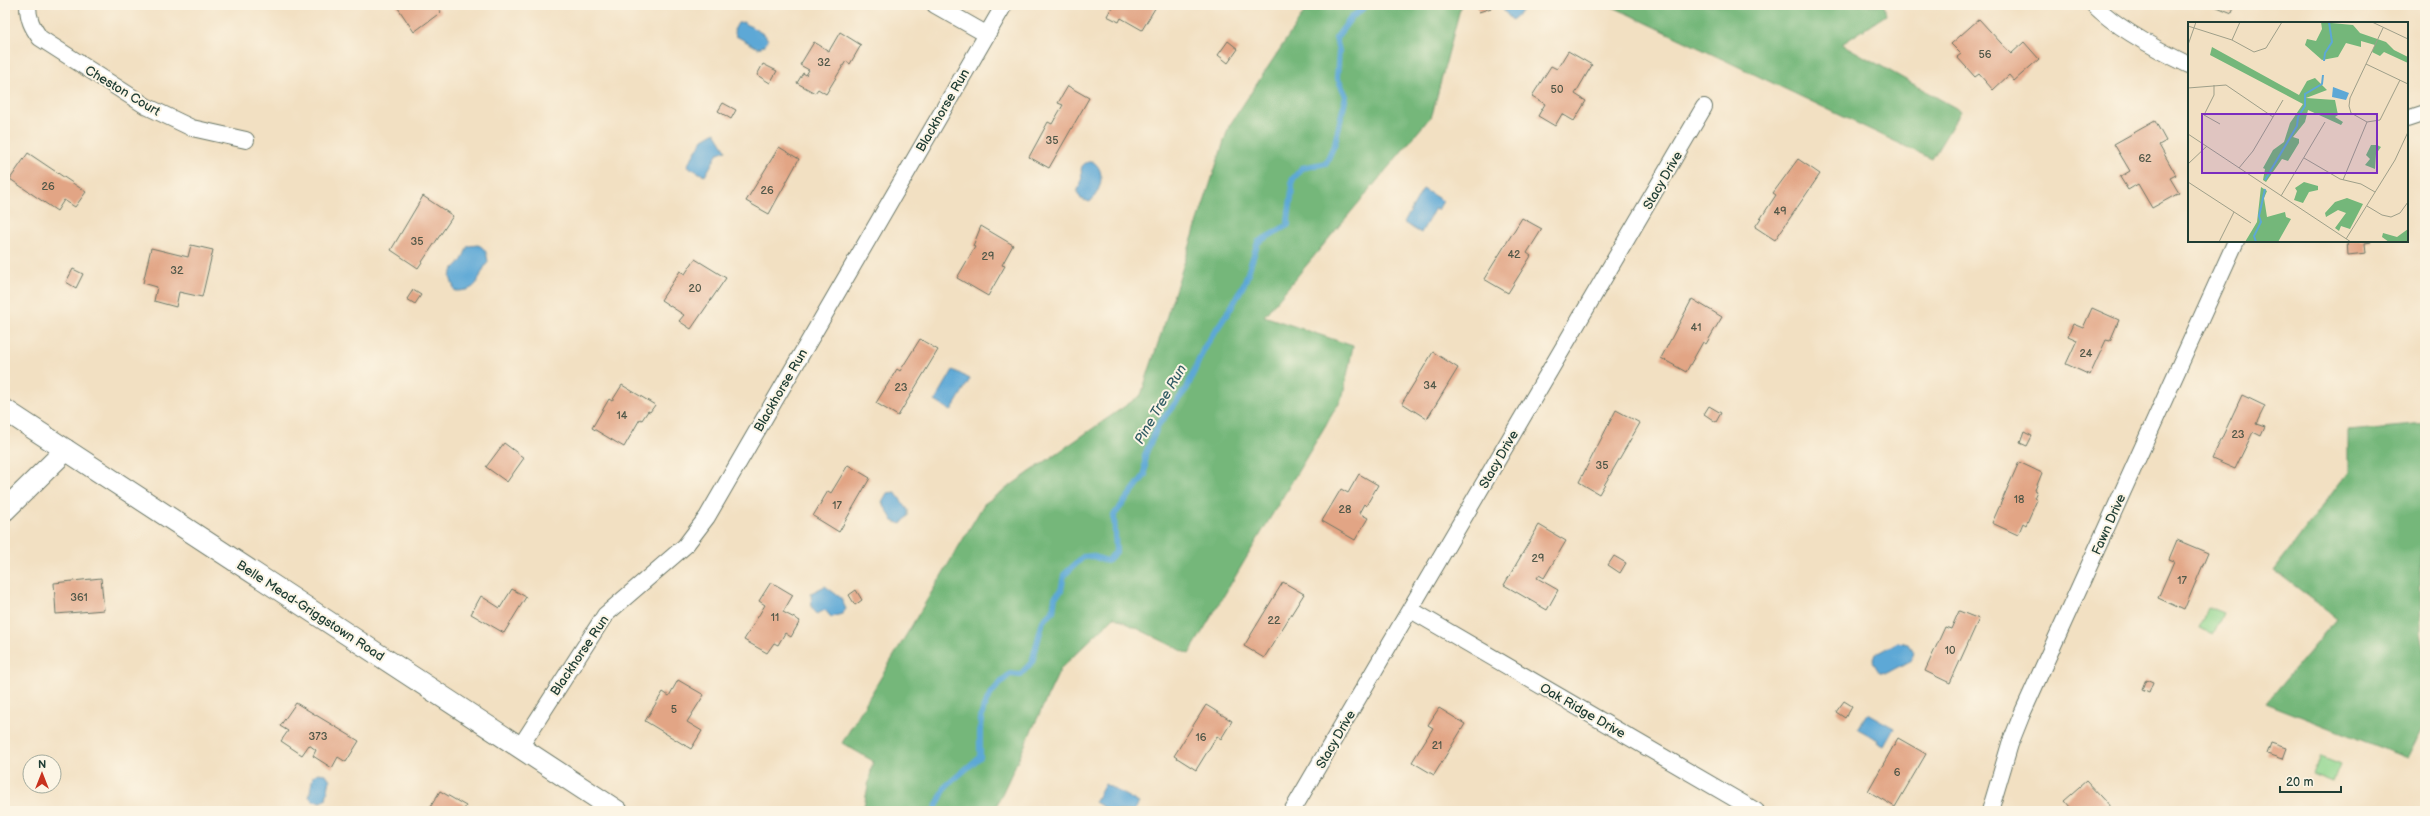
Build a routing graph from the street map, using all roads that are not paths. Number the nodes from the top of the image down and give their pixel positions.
1 (28, 5) edge
2 (935, 5) edge
3 (1004, 5) edge
4 (2094, 5) edge
5 (986, 34) junction
6 (2188, 65) edge
7 (1704, 107) dead end
8 (2425, 113) edge
9 (2408, 119) edge
10 (246, 140) dead end
11 (2236, 242) edge
12 (5, 410) edge
13 (66, 450) junction
14 (5, 510) edge
15 (1411, 610) junction
16 (520, 747) junction
17 (617, 811) edge
18 (1292, 811) edge
19 (1756, 811) edge
20 (1990, 811) edge

1 - 10 street, Cheston Court
2 - 5 street
3 - 5 street, Blackhorse Run
4 - 6 street
5 - 16 street, Blackhorse Run
7 - 15 street, Stacy Drive
8 - 9 street
11 - 20 street, Fawn Drive
12 - 13 street, Belle Mead-Griggstown Road
13 - 14 street
13 - 16 street, Belle Mead-Griggstown Road
15 - 18 street, Stacy Drive
15 - 19 street, Oak Ridge Drive
16 - 17 street, Belle Mead-Griggstown Road

